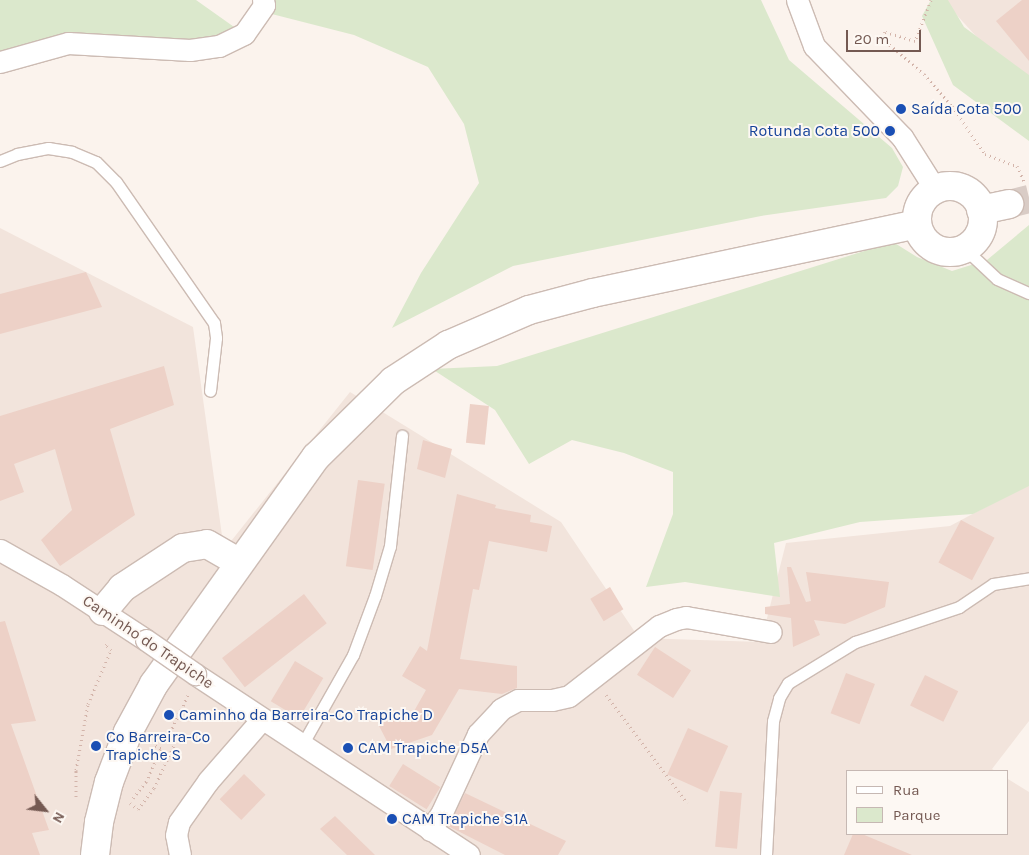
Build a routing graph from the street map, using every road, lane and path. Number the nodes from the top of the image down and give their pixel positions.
1 (263, 0) edge
2 (797, 0) edge
3 (931, 0) edge
4 (0, 62) edge
5 (0, 161) edge
6 (935, 189) junction
7 (1017, 196) joint
8 (982, 210) junction
9 (908, 226) junction
10 (964, 248) junction
11 (1029, 293) edge
12 (210, 391) dead end
13 (402, 436) dead end
14 (0, 550) edge
15 (238, 562) junction
16 (1029, 578) edge
17 (112, 618) junction
18 (771, 632) dead end
19 (197, 675) junction
20 (593, 678) junction
21 (262, 719) junction
22 (154, 745) dead end
23 (302, 745) junction
24 (687, 803) dead end
25 (76, 805) dead end
26 (430, 830) junction
27 (95, 855) edge
28 (180, 855) edge
29 (468, 855) edge
30 (766, 855) edge

1 - 4 street
2 - 6 street
3 - 7 path
5 - 12 lane
6 - 8 main road
6 - 9 main road
7 - 8 main road
8 - 10 main road
9 - 10 main road
9 - 15 main road
10 - 11 lane
13 - 23 lane
14 - 17 street, Caminho do Trapiche
15 - 17 main road
15 - 27 main road
16 - 30 lane
17 - 19 street, Caminho do Trapiche, bridge
17 - 25 path
18 - 20 street
19 - 21 street, Caminho do Trapiche
19 - 22 path
20 - 24 path
20 - 26 street
21 - 23 street, Caminho do Trapiche
21 - 28 street
23 - 26 street, Caminho do Trapiche
26 - 29 street, Caminho do Trapiche

